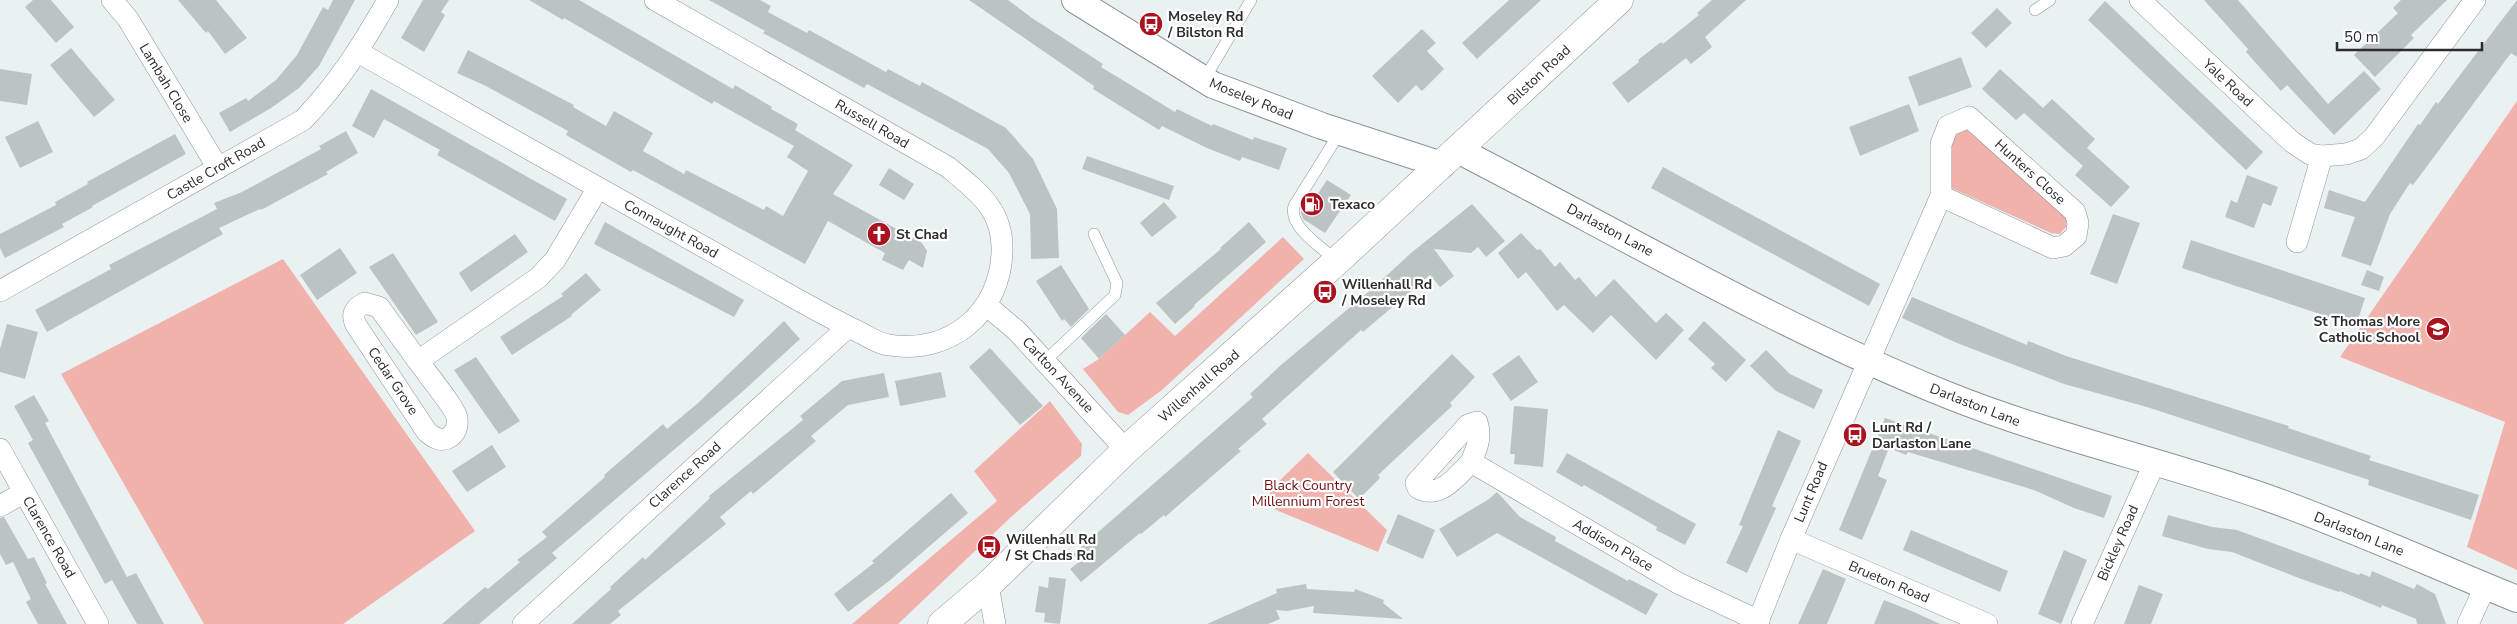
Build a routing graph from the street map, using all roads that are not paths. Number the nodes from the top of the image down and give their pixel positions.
1 (112, 0) edge
2 (388, 0) edge
3 (655, 0) edge
4 (1075, 0) edge
5 (1251, 0) edge
6 (1619, 0) edge
7 (2050, 0) edge
8 (2140, 0) edge
9 (2475, 0) edge
10 (2035, 10) dead end
11 (358, 52) junction
12 (1204, 80) junction
13 (1340, 132) junction
14 (2322, 156) junction
15 (1450, 157) junction
16 (218, 168) junction
17 (598, 188) junction
18 (1941, 196) junction
19 (1094, 234) dead end
20 (2297, 242) dead end
21 (1337, 261) junction
22 (0, 291) edge
23 (986, 304) junction
24 (848, 327) junction
25 (418, 361) junction
26 (1046, 361) junction
27 (1868, 361) junction
28 (0, 449) edge
29 (1126, 450) junction
30 (1471, 462) dead end
31 (2154, 462) junction
32 (24, 493) junction
33 (0, 506) edge
34 (1791, 539) junction
35 (988, 585) junction
36 (2485, 587) junction
37 (2517, 600) edge
38 (1758, 623) edge
39 (98, 624) edge
40 (523, 624) edge
41 (942, 624) edge
42 (995, 624) edge
43 (1987, 624) edge
44 (2082, 624) edge
45 (2468, 624) edge

1 - 16 street, Lambah Close
2 - 11 street, Castle Croft Road
3 - 23 street, Russell Road
4 - 12 street, Moseley Road
5 - 12 lane
6 - 15 main road, Bilston Road
7 - 10 lane
8 - 14 street, Yale Road
9 - 14 street, Yale Road
11 - 16 street, Castle Croft Road
11 - 17 street, Connaught Road
12 - 13 street, Moseley Road
13 - 15 street, Moseley Road
13 - 21 lane
14 - 20 street
15 - 21 main road, Willenhall Road
15 - 27 street, Darlaston Lane
16 - 22 street, Castle Croft Road
17 - 24 street, Connaught Road
17 - 25 street
18 - 18 street, Hunters Close
18 - 27 street, Hunters Close
19 - 26 lane
21 - 29 main road, Willenhall Road
23 - 24 street, Connaught Road
23 - 26 street, Carlton Avenue
24 - 40 street, Clarence Road
25 - 25 street, Cedar Grove
26 - 29 street, Carlton Avenue
27 - 31 street, Darlaston Lane
27 - 34 street, Lunt Road
28 - 32 street, Clarence Road
29 - 35 main road, Willenhall Road
30 - 38 street, Addison Place
31 - 36 street, Darlaston Lane
31 - 44 street, Bickley Road
32 - 33 street
32 - 39 street, Clarence Road
34 - 38 street, Lunt Road
34 - 43 street, Brueton Road
35 - 41 main road, Willenhall Road
35 - 42 street
36 - 37 street, Darlaston Lane
36 - 45 street

